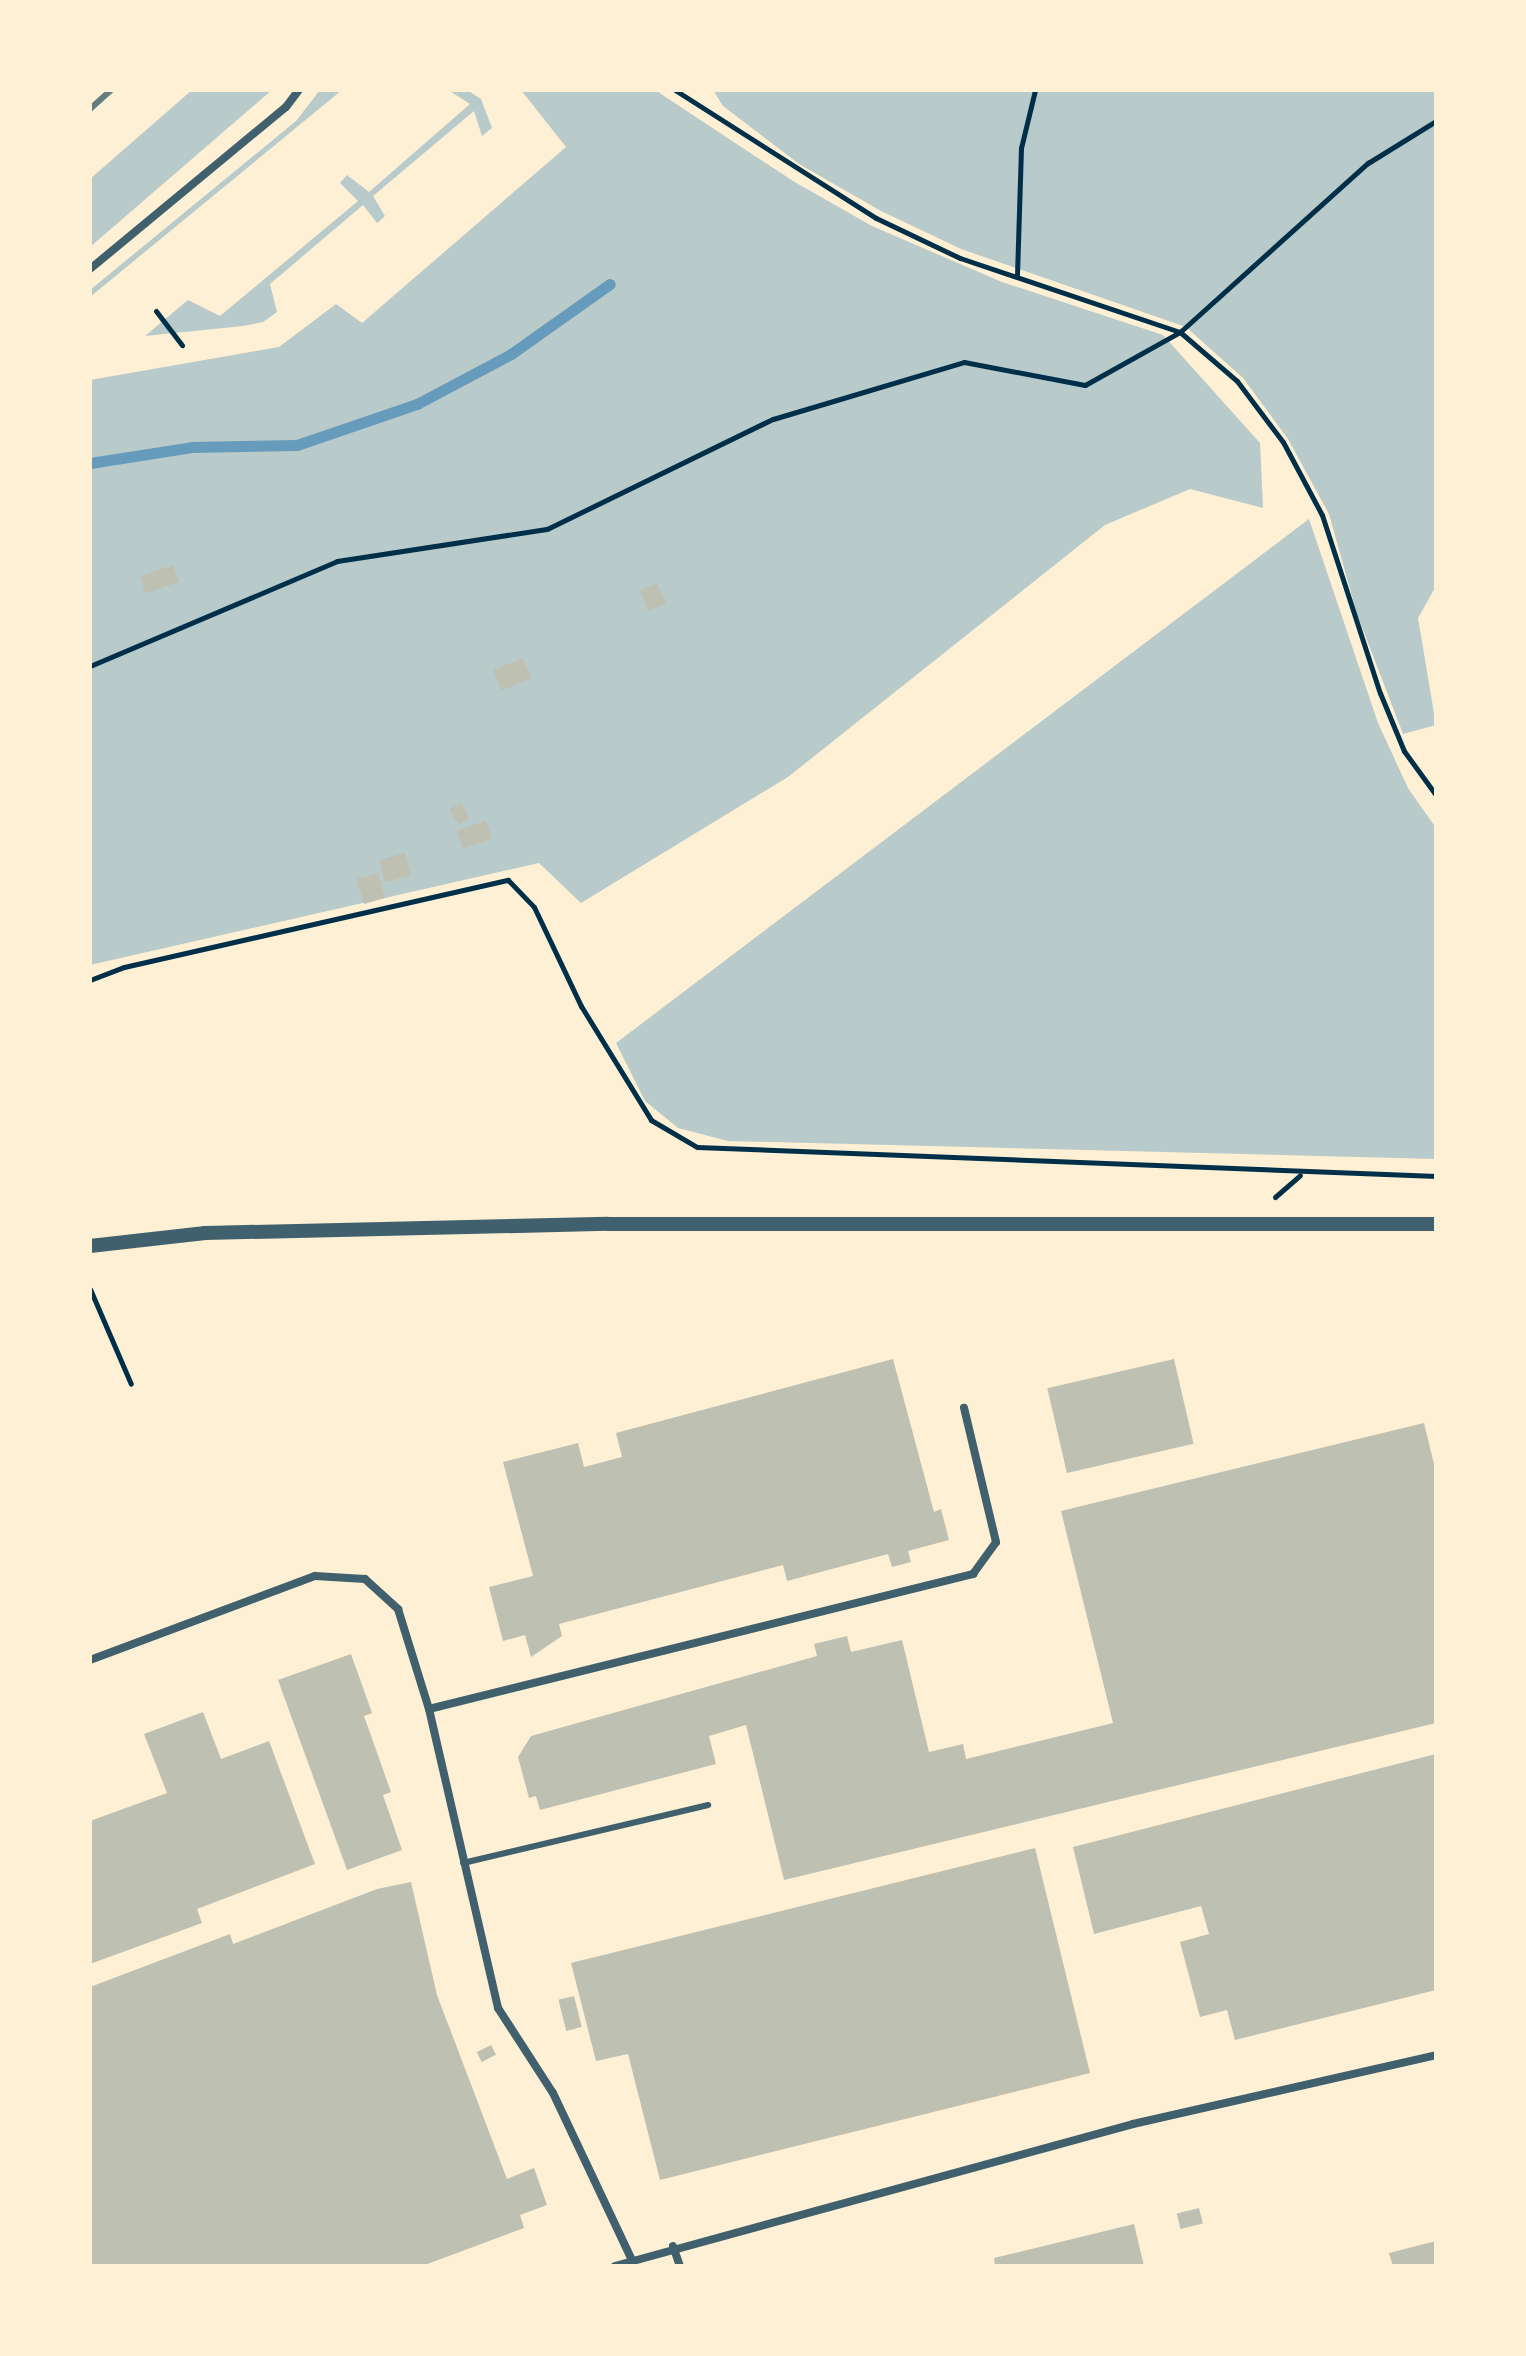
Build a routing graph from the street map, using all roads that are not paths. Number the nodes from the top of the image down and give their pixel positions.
1 (299, 90) edge
2 (90, 269) edge
3 (1436, 1224) edge
4 (90, 1246) edge
5 (964, 1408) dead end
6 (90, 1660) edge
7 (429, 1709) junction
8 (708, 1805) dead end
9 (463, 1863) junction
10 (1436, 2055) edge
11 (673, 2246) junction
12 (632, 2260) junction
13 (615, 2266) edge
14 (680, 2266) edge

1 - 2 street
3 - 4 street
5 - 7 street
6 - 7 street
7 - 9 street
8 - 9 lane
9 - 12 street
10 - 11 street
11 - 12 street
11 - 14 street
12 - 13 street

